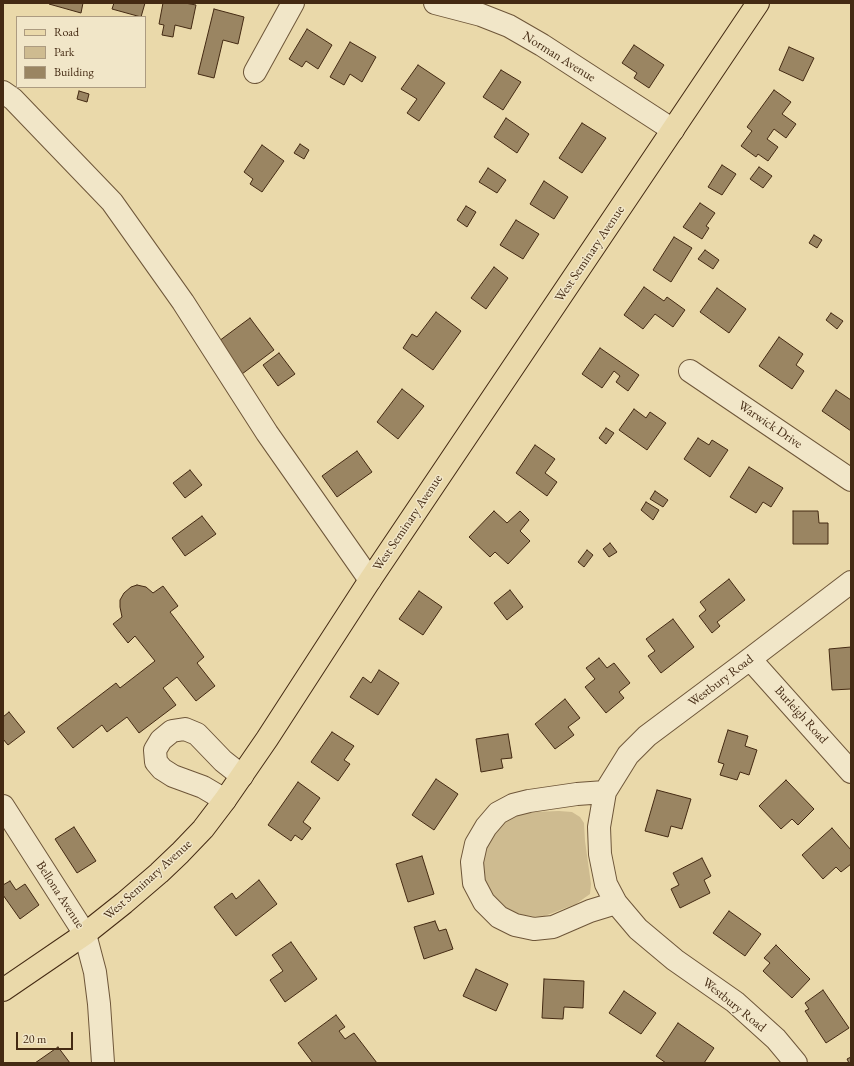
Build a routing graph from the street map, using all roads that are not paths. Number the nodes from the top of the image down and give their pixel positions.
1 (293, 3) edge
2 (435, 3) edge
3 (758, 3) edge
4 (255, 72) dead end
5 (3, 92) edge
6 (673, 130) junction
7 (690, 371) dead end
8 (851, 480) edge
9 (370, 580) junction
10 (851, 582) edge
11 (750, 659) junction
12 (851, 772) edge
13 (242, 776) junction
14 (605, 792) junction
15 (225, 800) junction
16 (3, 806) edge
17 (616, 903) junction
18 (85, 934) junction
19 (3, 990) edge
20 (103, 1063) edge
21 (796, 1063) edge

1 - 4 street
2 - 6 street, Norman Avenue
3 - 6 main road, West Seminary Avenue
5 - 9 street
6 - 9 main road, West Seminary Avenue
7 - 8 street, Warwick Drive
9 - 13 main road, West Seminary Avenue
10 - 11 street, Westbury Road
11 - 12 street, Burleigh Road
11 - 14 street, Westbury Road
13 - 15 main road, West Seminary Avenue
13 - 15 street
14 - 17 street, Westbury Road
14 - 17 street
15 - 18 main road, West Seminary Avenue
16 - 18 street, Bellona Avenue
17 - 21 street, Westbury Road
18 - 19 main road, West Seminary Avenue
18 - 20 street, Bellona Avenue

